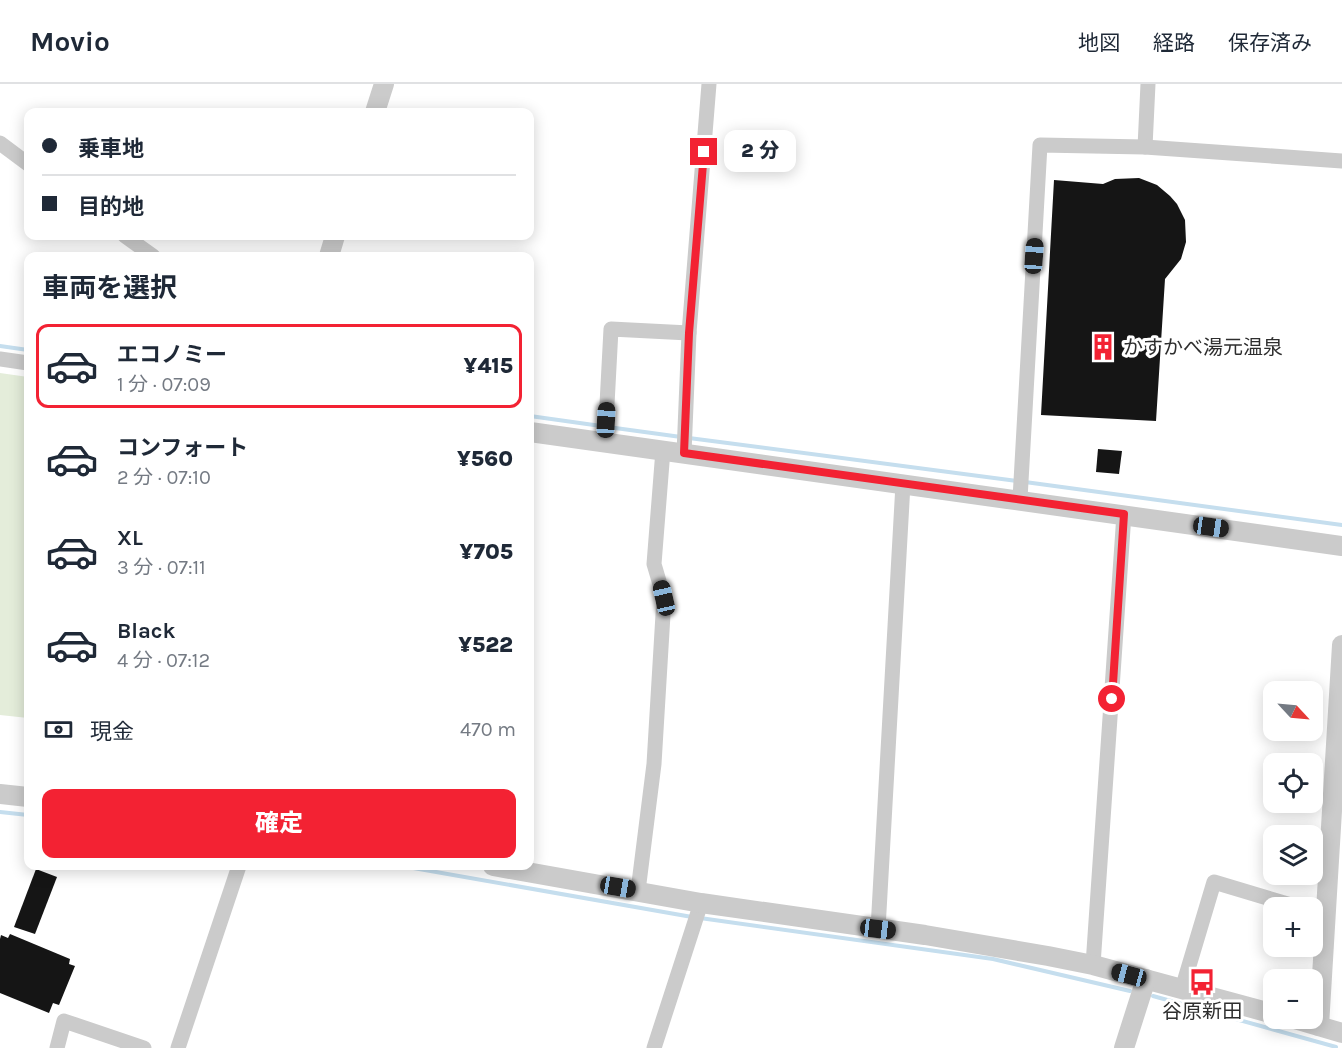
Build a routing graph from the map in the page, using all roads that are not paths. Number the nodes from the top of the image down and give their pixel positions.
1 (384, 84) edge
2 (709, 84) edge
3 (1148, 84) edge
4 (376, 108) edge
5 (0, 143) edge
6 (1145, 147) junction
7 (24, 161) edge
8 (1342, 161) edge
9 (130, 240) edge
10 (147, 252) edge
11 (689, 333) junction
12 (0, 359) edge
13 (24, 362) edge
14 (534, 433) edge
15 (605, 442) junction
16 (663, 450) junction
17 (684, 453) junction
18 (903, 484) junction
19 (1020, 495) junction
20 (1124, 514) junction
21 (1342, 546) edge
22 (1342, 645) edge
23 (0, 794) edge
24 (24, 797) edge
25 (238, 870) edge
26 (516, 870) edge
27 (638, 891) junction
28 (1264, 897) edge
29 (700, 906) junction
30 (1327, 906) edge
31 (878, 929) junction
32 (1093, 965) junction
33 (1323, 969) edge
34 (1146, 979) junction
35 (1182, 989) junction
36 (1263, 1011) edge
37 (1323, 1027) edge
38 (1342, 1033) edge
39 (57, 1048) edge
40 (144, 1048) edge
41 (178, 1048) edge
42 (654, 1048) edge
43 (1124, 1048) edge

1 - 4 street
2 - 11 street
3 - 6 street
5 - 7 street
6 - 8 street
6 - 19 street
9 - 10 street
11 - 15 street
11 - 17 street
12 - 13 street
14 - 15 street
15 - 16 street
16 - 17 street
16 - 27 street
17 - 18 street
18 - 19 street
18 - 31 street
19 - 20 street
20 - 21 street
20 - 32 street
22 - 30 street
23 - 24 street
25 - 41 street
26 - 27 street
27 - 29 street
28 - 35 street
29 - 31 street
29 - 42 street
30 - 33 street
31 - 32 street
32 - 34 street
34 - 35 street
34 - 43 street
35 - 36 street
37 - 38 street
39 - 40 street

